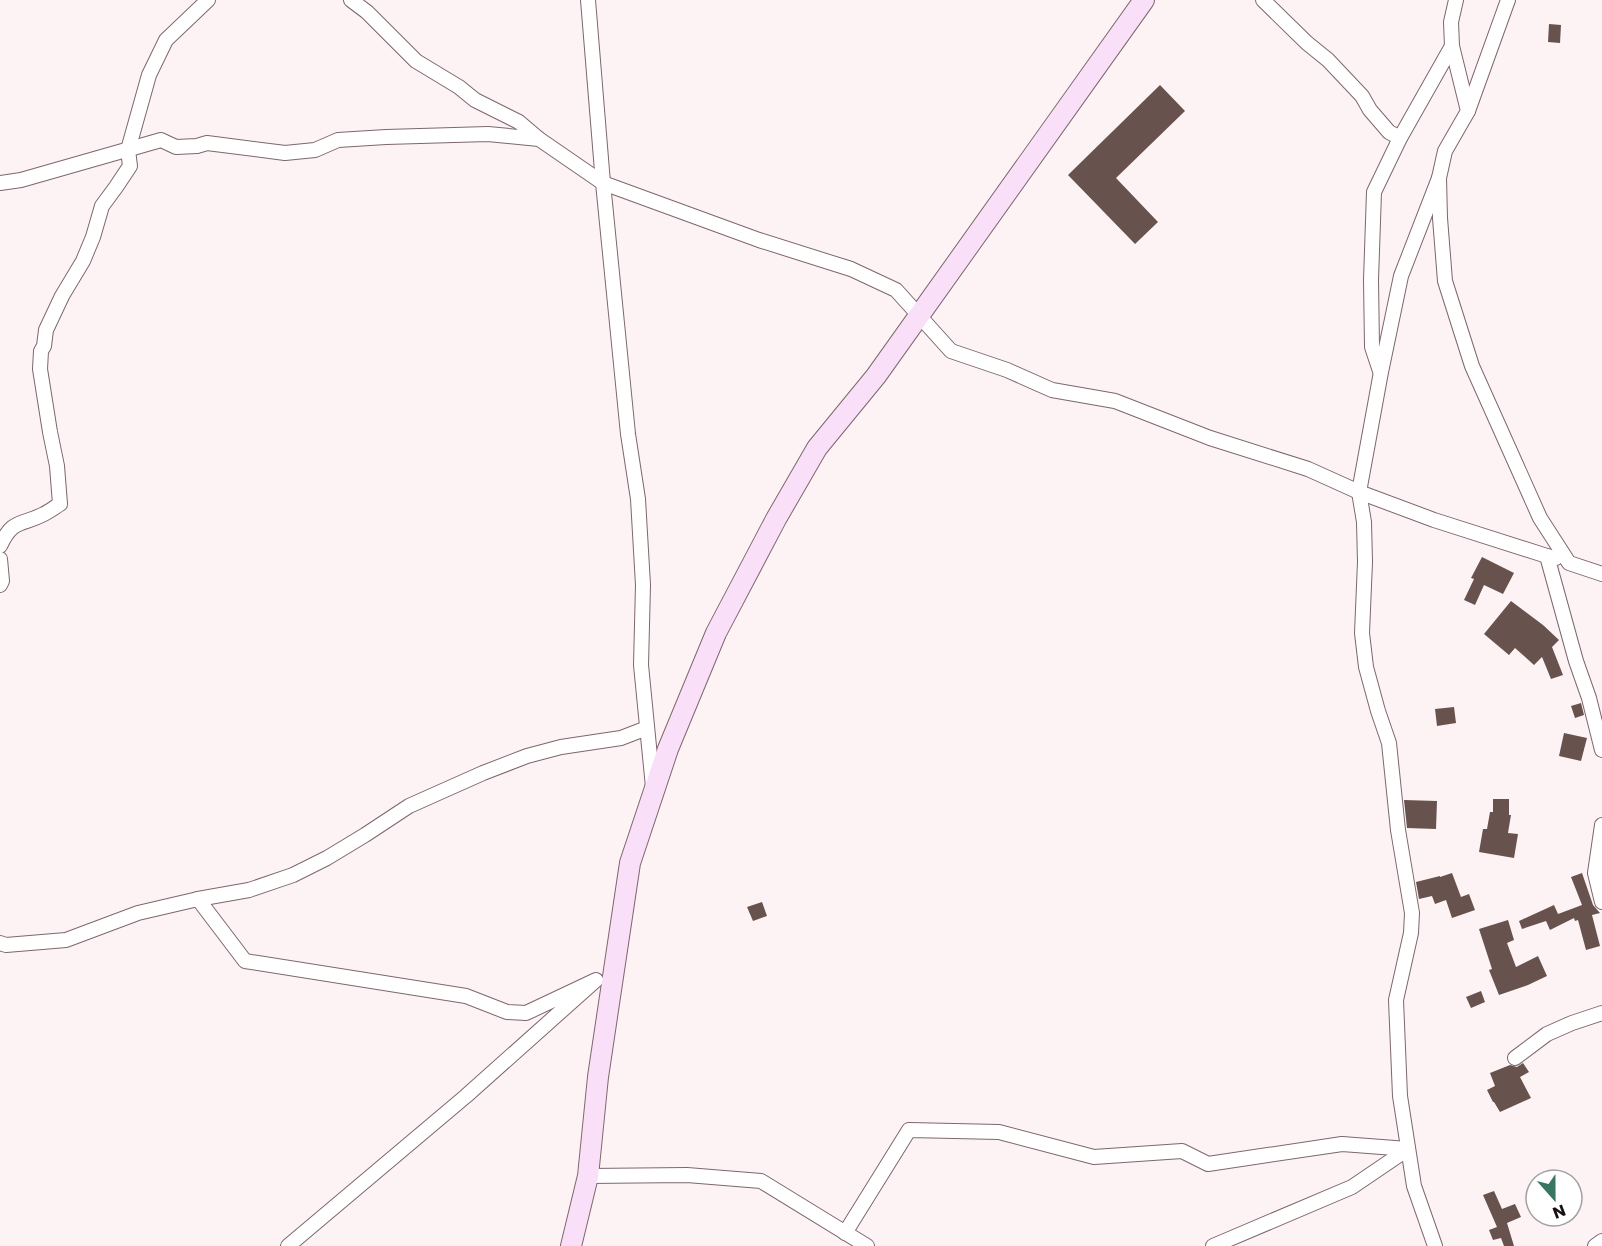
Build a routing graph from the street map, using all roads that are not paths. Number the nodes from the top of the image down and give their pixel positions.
1 (208, 0) edge
2 (351, 0) edge
3 (588, 0) edge
4 (1144, 0) edge
5 (1263, 0) edge
6 (1456, 0) edge
7 (1508, 0) edge
8 (1452, 46) junction
9 (1468, 111) junction
10 (1400, 138) junction
11 (539, 139) junction
12 (128, 150) junction
13 (1439, 178) junction
14 (0, 183) edge
15 (603, 183) junction
16 (920, 315) junction
17 (1381, 372) junction
18 (1359, 492) junction
19 (0, 546) edge
20 (1547, 556) junction
21 (0, 559) edge
22 (1569, 563) junction
23 (1602, 574) edge
24 (0, 585) edge
25 (647, 728) junction
26 (1602, 750) edge
27 (653, 795) junction
28 (1602, 825) edge
29 (198, 899) junction
30 (1602, 902) edge
31 (0, 943) edge
32 (615, 966) junction
33 (596, 980) junction
34 (1602, 1013) edge
35 (1515, 1058) dead end
36 (1408, 1149) junction
37 (588, 1176) junction
38 (845, 1233) junction
39 (1602, 1241) edge
40 (288, 1246) edge
41 (571, 1246) edge
42 (867, 1246) edge
43 (1213, 1246) edge
44 (1435, 1246) edge
45 (1595, 1246) edge

1 - 12 street
2 - 11 street
3 - 15 street
4 - 16 street
5 - 10 street
6 - 8 street
7 - 9 street
8 - 9 street
8 - 10 street
9 - 13 street
10 - 17 street
11 - 12 street
11 - 15 street
12 - 14 street
12 - 19 street
13 - 17 street
13 - 22 street
15 - 16 street
15 - 25 street
16 - 18 street
16 - 27 street
17 - 18 street
18 - 20 street
18 - 36 street
20 - 22 street
20 - 26 street
21 - 24 street
22 - 23 street
25 - 27 street
25 - 29 street
27 - 32 street
28 - 30 street
29 - 31 street
29 - 33 street
32 - 33 street
32 - 37 street
33 - 40 street
34 - 35 street
36 - 38 street
36 - 43 street
36 - 44 street
37 - 38 street
37 - 41 street
38 - 42 street
39 - 45 street

